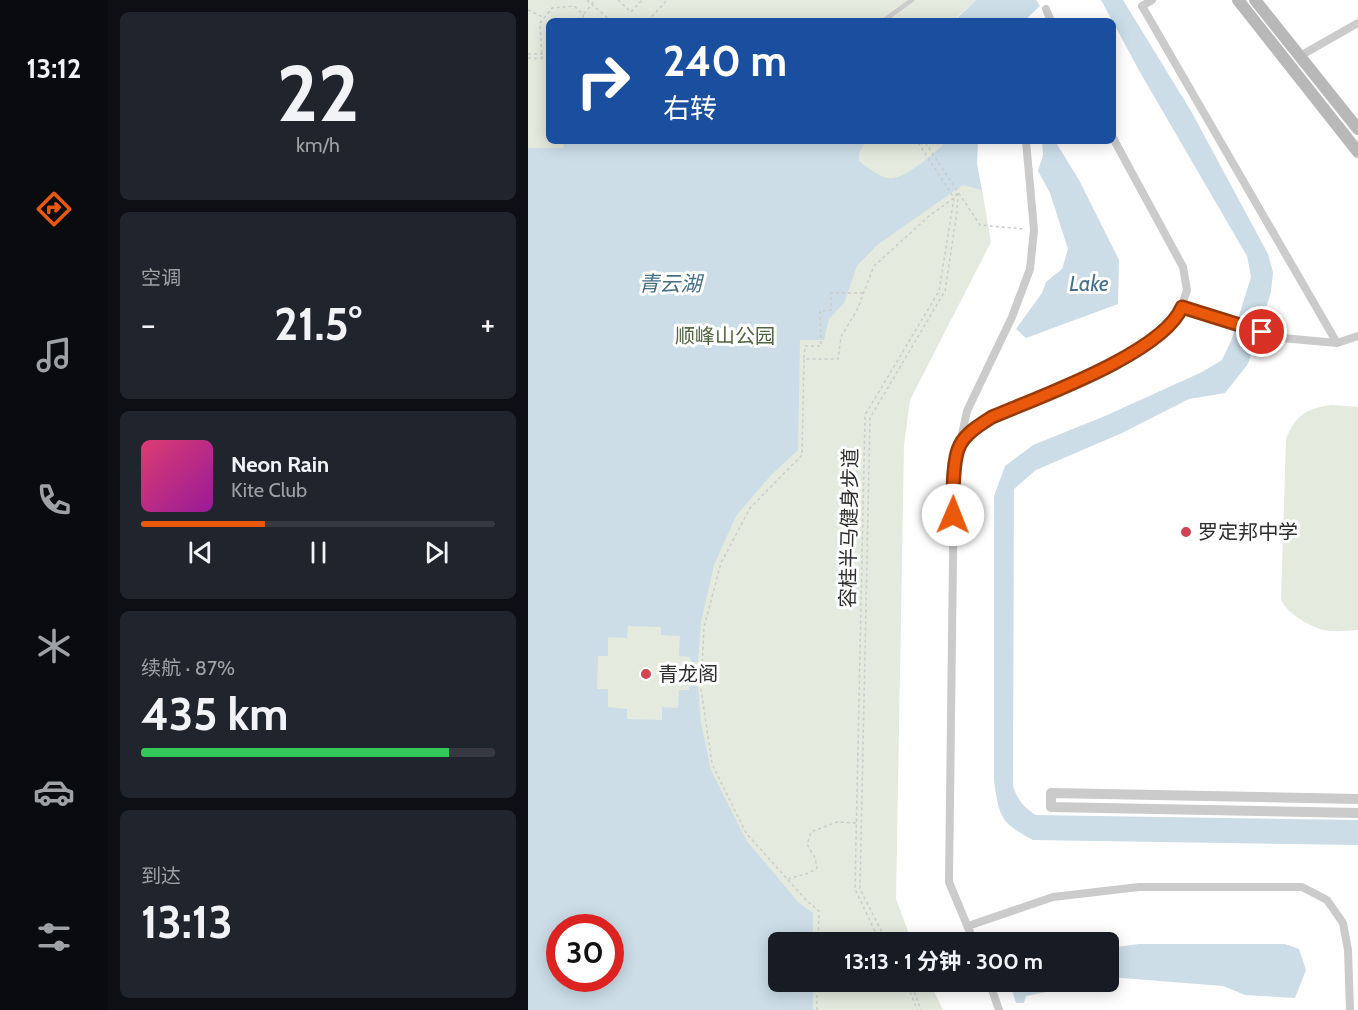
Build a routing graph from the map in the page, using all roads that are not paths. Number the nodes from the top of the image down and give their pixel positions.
1 (912, 0) edge
2 (1152, 0) edge
3 (1238, 0) edge
4 (1255, 0) edge
5 (1046, 9) dead end
6 (887, 18) edge
7 (1050, 18) edge
8 (1358, 23) edge
9 (1300, 56) junction
10 (1358, 129) edge
11 (1116, 143) edge
12 (1026, 144) edge
13 (1358, 152) edge
14 (1182, 307) junction
15 (1358, 336) edge
16 (1337, 343) junction
17 (960, 445) junction
18 (1358, 799) edge
19 (1358, 813) edge
20 (968, 926) junction
21 (970, 932) edge
22 (993, 992) edge
23 (999, 1010) edge
24 (1350, 1010) edge

1 - 6 lane
2 - 16 street
3 - 13 main road
4 - 9 main road
5 - 7 street
8 - 9 street
9 - 10 main road
11 - 14 street
12 - 17 street
14 - 16 street
14 - 17 street
15 - 16 street
17 - 20 street
18 - 19 street
20 - 21 street
20 - 24 street
22 - 23 street

